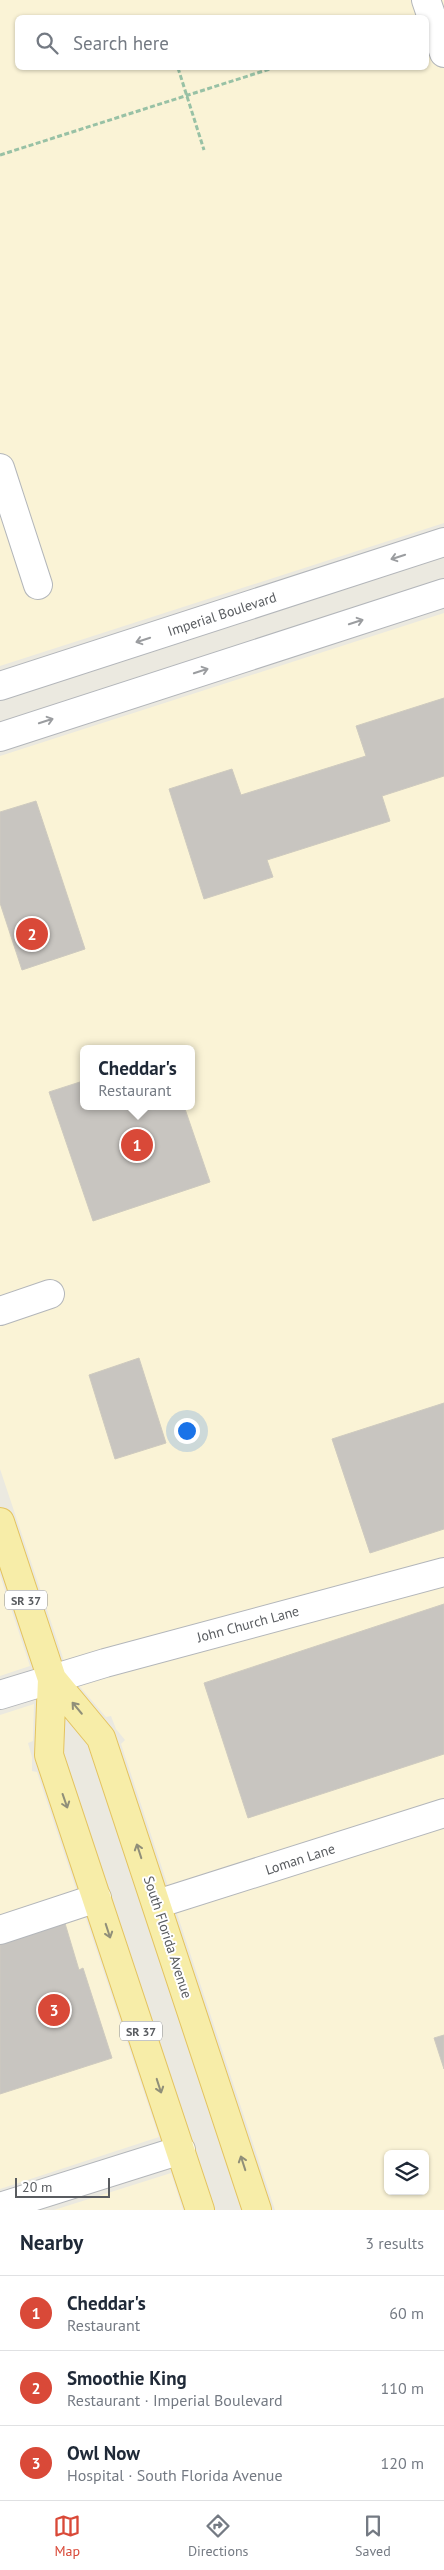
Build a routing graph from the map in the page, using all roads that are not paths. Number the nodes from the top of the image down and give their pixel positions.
1 (426, 0) edge
2 (444, 54) edge
3 (0, 468) edge
4 (444, 542) edge
5 (38, 585) dead end
6 (444, 593) edge
7 (0, 686) edge
8 (0, 736) edge
9 (50, 1294) dead end
10 (0, 1311) edge
11 (0, 1522) edge
12 (444, 1572) edge
13 (52, 1679) junction
14 (0, 1695) edge
15 (444, 1813) edge
16 (97, 1898) junction
17 (157, 1904) junction
18 (0, 1930) edge
19 (181, 2150) junction
20 (0, 2207) edge
21 (200, 2210) edge
22 (257, 2210) edge

1 - 2 street
3 - 5 street
4 -> 7 street, Imperial Boulevard
8 -> 6 street
9 - 10 street
11 - 13 main road, South Florida Avenue / SR 37
12 - 13 street, John Church Lane
13 - 14 street, John Church Lane
13 -> 16 main road, South Florida Avenue / SR 37
17 -> 13 main road, South Florida Avenue / SR 37
15 - 17 street, Loman Lane
16 - 18 street
16 -> 19 main road, South Florida Avenue / SR 37
22 -> 17 main road, South Florida Avenue / SR 37
19 - 20 street
19 - 21 main road, South Florida Avenue / SR 37

